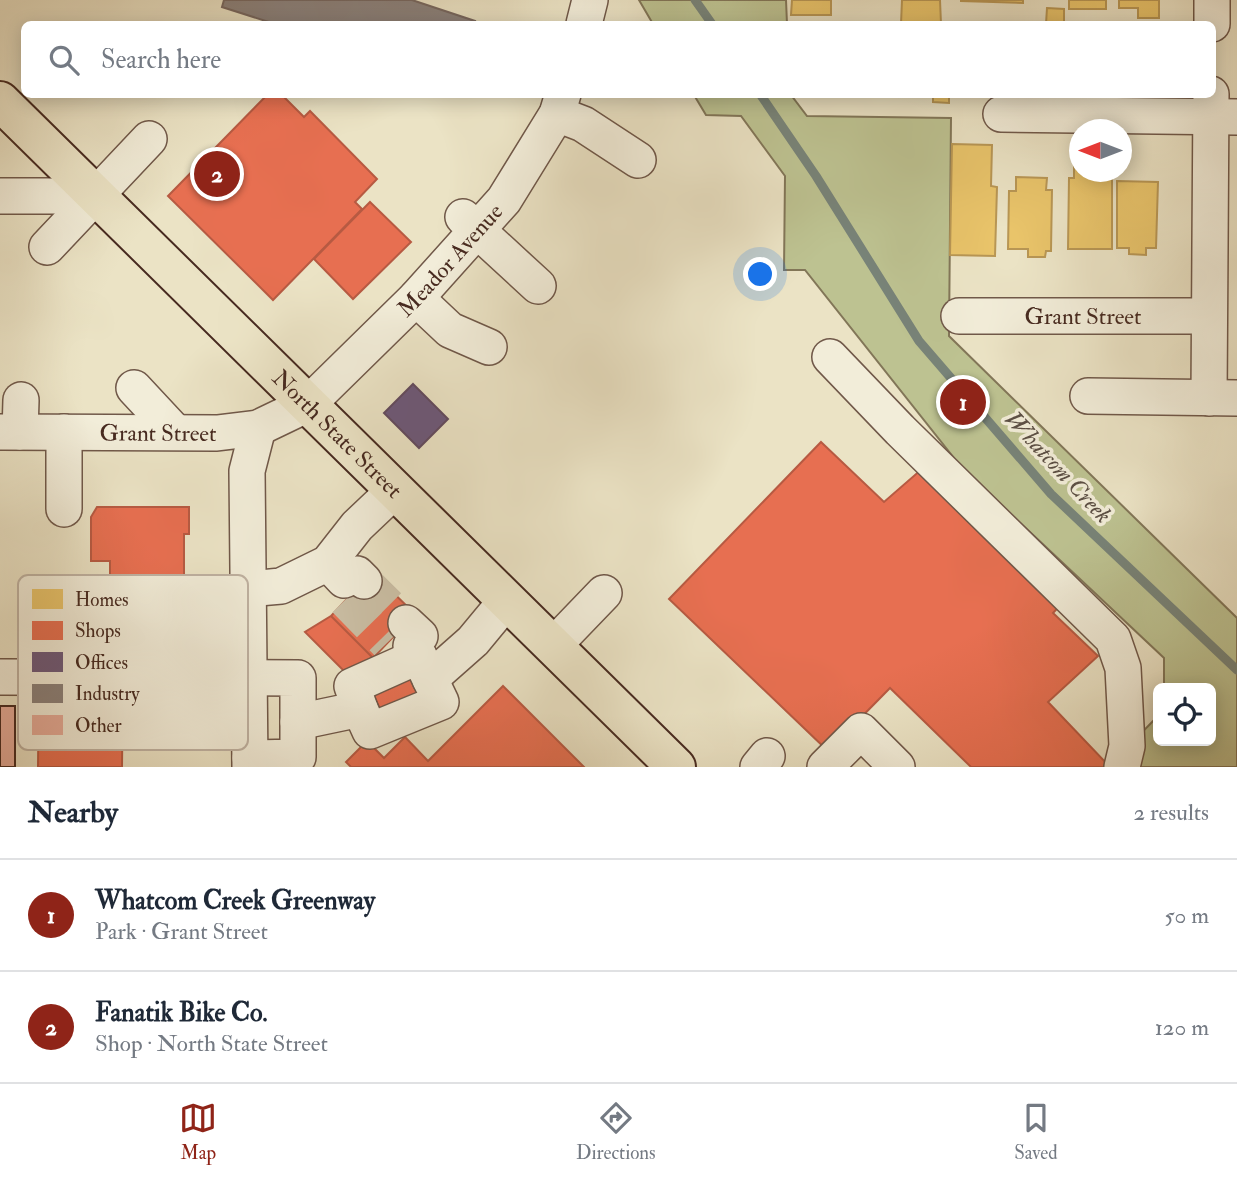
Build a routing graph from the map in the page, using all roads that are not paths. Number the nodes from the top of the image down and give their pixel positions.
1 (590, 0) edge
2 (1212, 0) edge
3 (585, 21) edge
4 (1212, 21) edge
5 (0, 101) edge
6 (560, 104) edge
7 (1220, 109) edge
8 (1001, 114) dead end
9 (149, 139) dead end
10 (638, 160) dead end
11 (0, 196) edge
12 (96, 196) junction
13 (470, 224) junction
14 (47, 247) dead end
15 (538, 286) dead end
16 (416, 298) junction
17 (959, 316) dead end
18 (1218, 328) edge
19 (489, 347) dead end
20 (830, 357) dead end
21 (134, 388) dead end
22 (1088, 396) dead end
23 (1223, 398) edge
24 (307, 404) junction
25 (14, 422) edge
26 (258, 428) junction
27 (64, 432) junction
28 (175, 432) junction
29 (396, 490) junction
30 (64, 509) dead end
31 (248, 575) edge
32 (248, 589) joint
33 (604, 593) dead end
34 (507, 600) junction
35 (553, 646) junction
36 (411, 649) junction
37 (0, 677) edge
38 (18, 677) edge
39 (249, 677) junction
40 (360, 709) junction
41 (298, 722) junction
42 (250, 762) edge
43 (676, 767) edge
44 (825, 767) edge
45 (897, 767) edge
46 (1122, 767) edge

1 - 3 street
2 - 4 street
5 - 12 main road, North State Street
6 - 10 street
6 - 13 street, Meador Avenue
7 - 8 street
7 - 18 street
9 - 12 street
11 - 12 street
12 - 14 street
12 - 24 main road, North State Street
13 - 15 street
13 - 16 street, Meador Avenue
16 - 19 street
16 - 24 street, Meador Avenue
17 - 18 street, Grant Street
18 - 23 street
20 - 46 street
21 - 28 street
22 - 23 street
24 - 26 street, Grant Street
24 - 29 main road, North State Street
25 - 27 street, Grant Street
26 - 28 street, Grant Street
26 - 31 street
27 - 28 street, Grant Street
27 - 30 street
29 - 32 street
29 - 34 main road, North State Street
32 - 39 street
33 - 35 street
34 - 35 main road, North State Street
34 - 36 street
35 - 43 main road, North State Street
36 - 40 street
36 - 40 street
37 - 38 street
39 - 41 street
39 - 42 street
40 - 41 street
41 - 42 street
44 - 45 street

